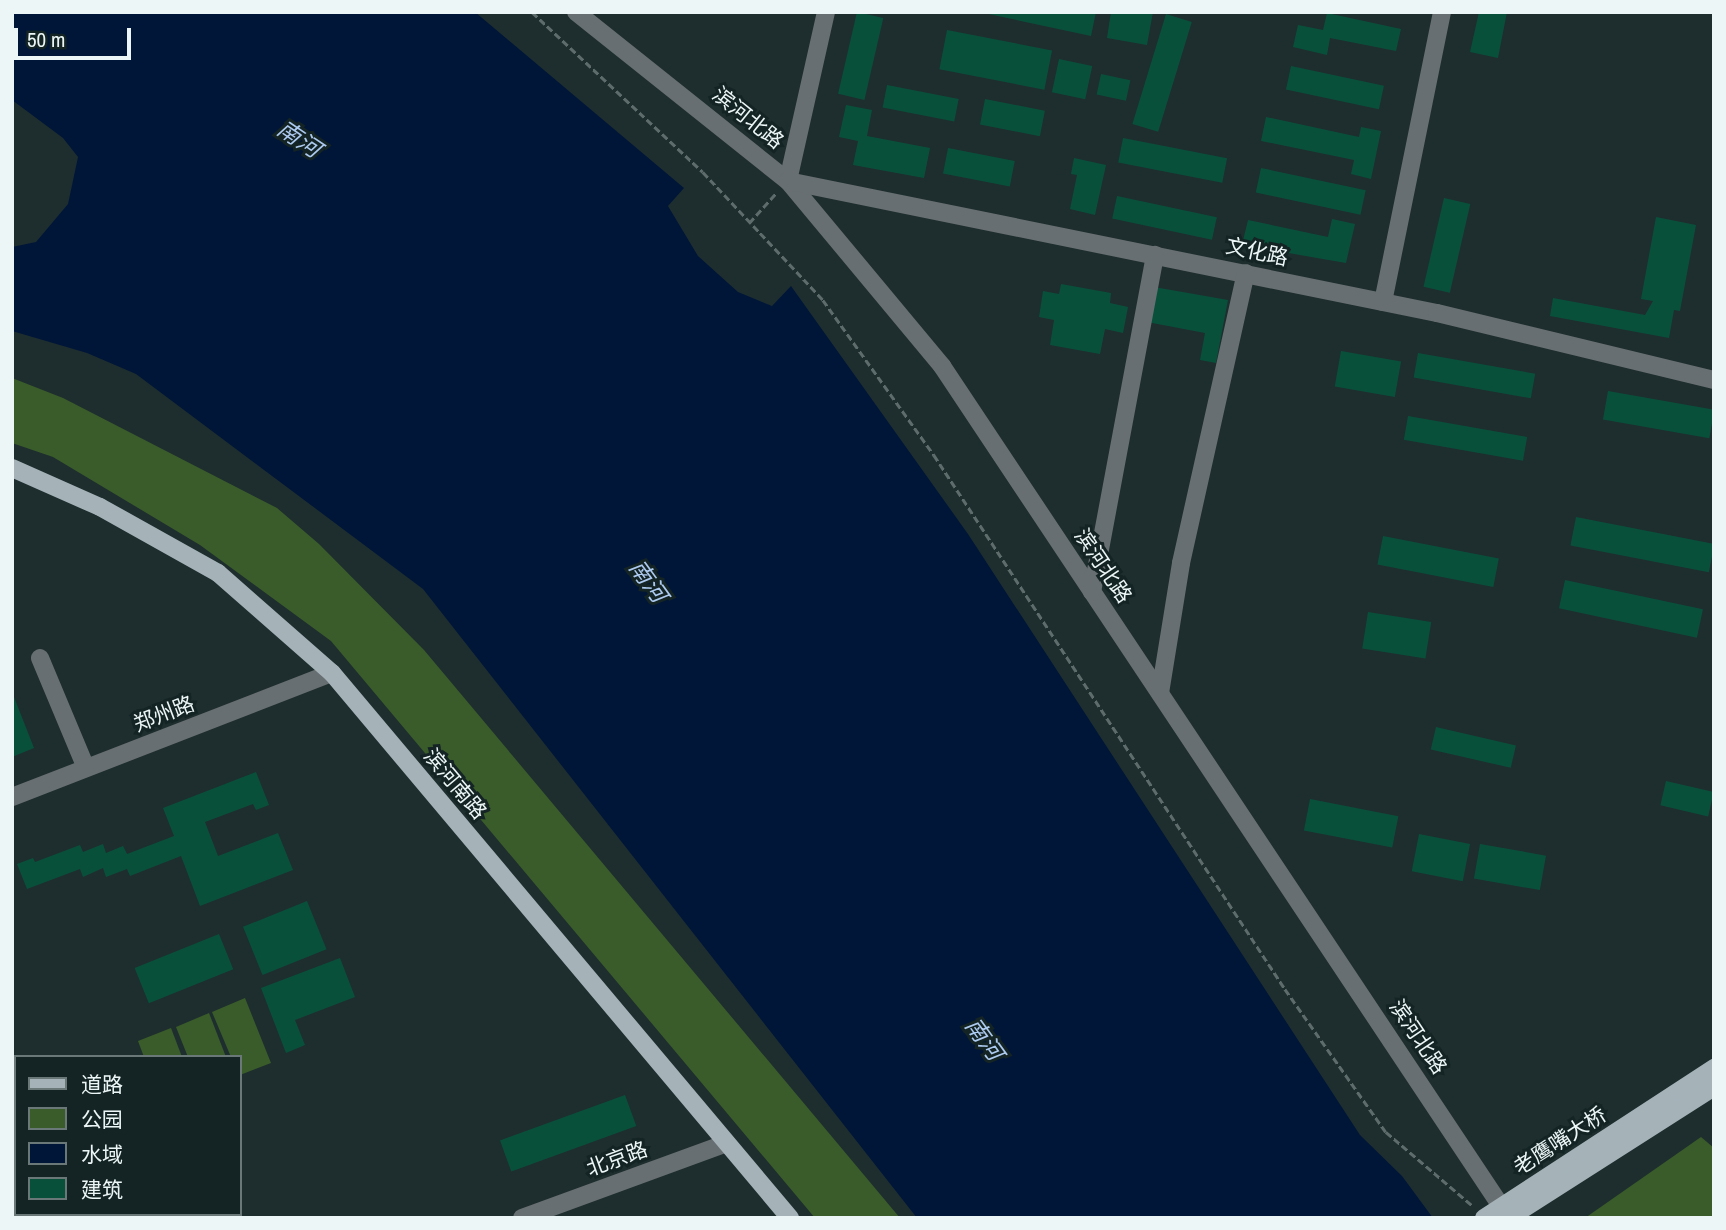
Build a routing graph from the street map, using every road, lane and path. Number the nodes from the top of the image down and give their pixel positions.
1 (532, 12) edge
2 (576, 12) edge
3 (827, 12) edge
4 (1442, 12) edge
5 (788, 181) junction
6 (749, 223) junction
7 (1155, 255) junction
8 (1246, 273) junction
9 (1383, 302) junction
10 (1714, 380) edge
11 (12, 468) edge
12 (1092, 592) junction
13 (40, 658) dead end
14 (332, 673) junction
15 (1160, 693) junction
16 (86, 768) junction
17 (12, 797) edge
18 (1714, 1068) edge
19 (1714, 1087) edge
20 (1664, 1108) junction
21 (727, 1143) junction
22 (1479, 1214) edge
23 (522, 1218) edge
24 (790, 1218) edge
25 (1509, 1218) edge

1 - 6 path
2 - 5 street, 滨河北路
3 - 5 street
4 - 9 street
5 - 6 path
5 - 7 street, 文化路
5 - 12 street, 滨河北路
6 - 22 path
7 - 8 street, 文化路
7 - 12 street
8 - 9 street, 文化路
8 - 15 street
9 - 10 street, 文化路
11 - 14 main road, 滨河南路
12 - 15 street, 滨河北路
13 - 16 street
14 - 16 street, 郑州路
14 - 21 main road, 滨河南路
15 - 25 street, 滨河北路
16 - 17 street, 郑州路
18 - 20 main road
19 - 20 main road
20 - 22 main road, 老鹰嘴大桥
20 - 25 main road, 老鹰嘴大桥
21 - 23 street, 北京路
21 - 24 main road, 滨河南路

